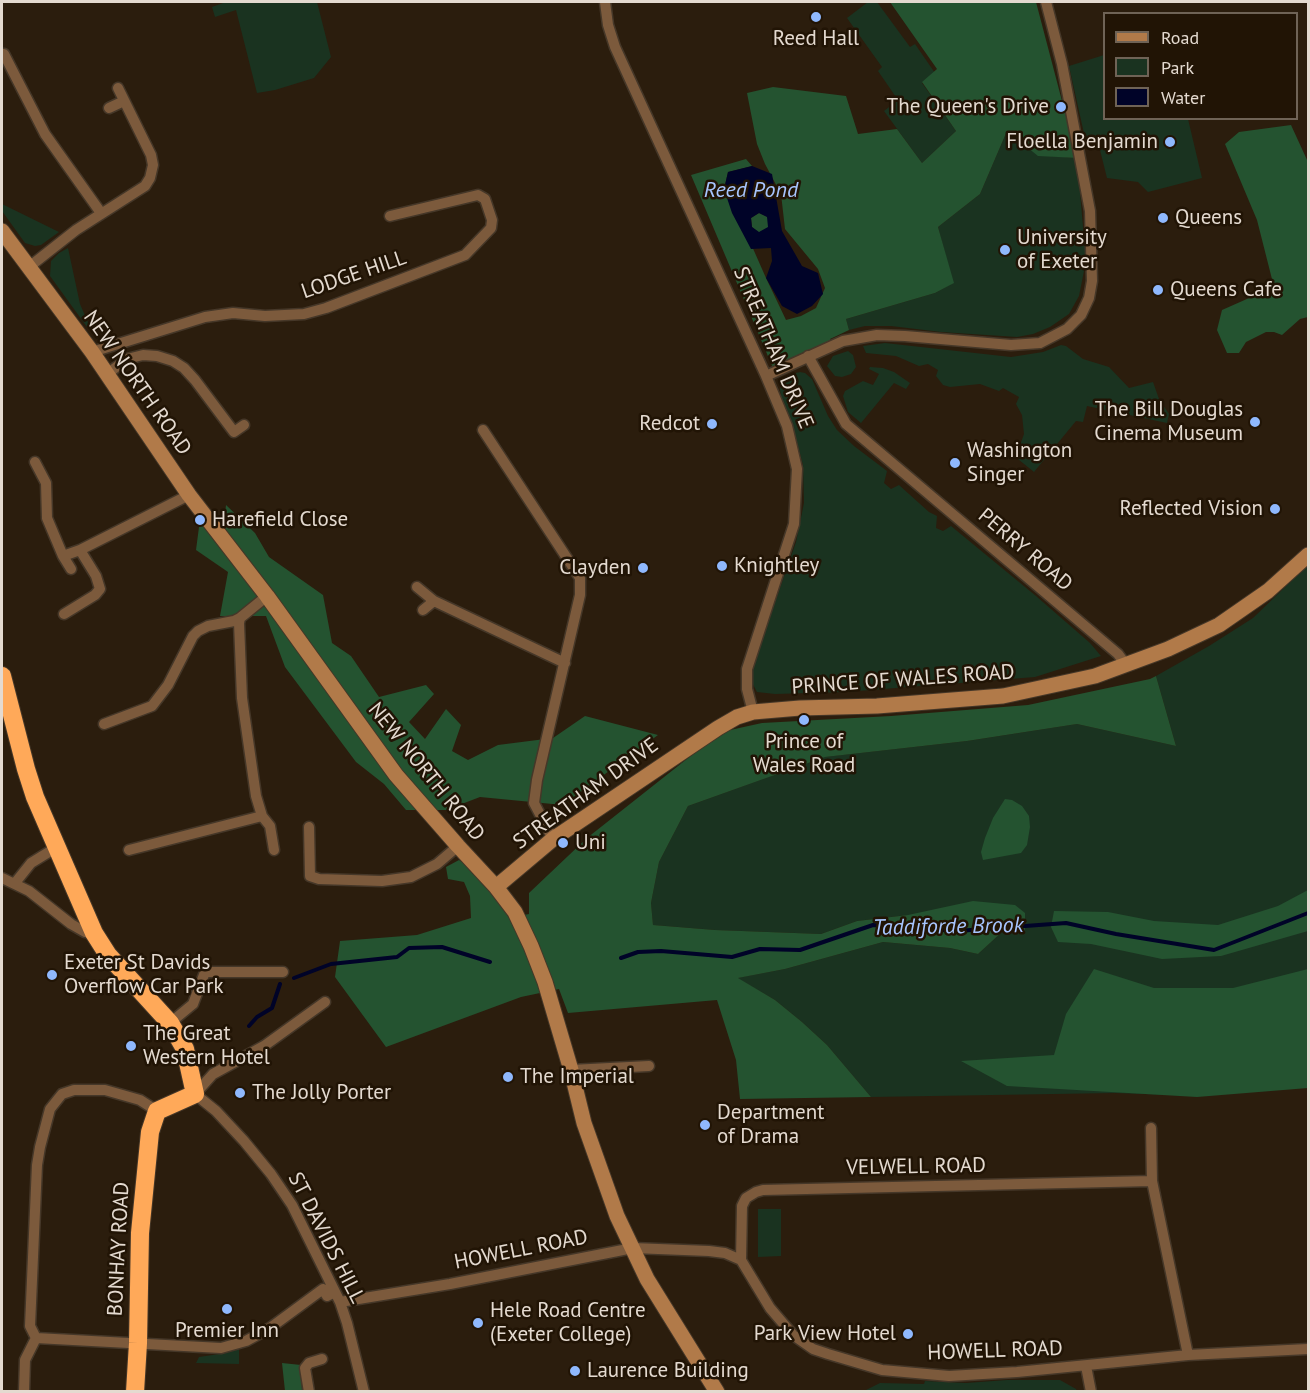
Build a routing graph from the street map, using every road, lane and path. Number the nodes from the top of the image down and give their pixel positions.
1 (605, 2) edge
2 (1046, 2) edge
3 (14, 47) dead end
4 (3, 54) edge
5 (118, 88) dead end
6 (124, 101) junction
7 (109, 108) dead end
8 (101, 213) junction
9 (390, 216) dead end
10 (2, 231) edge
11 (28, 267) junction
12 (92, 352) junction
13 (808, 356) junction
14 (108, 374) junction
15 (766, 376) junction
16 (244, 425) dead end
17 (483, 430) dead end
18 (35, 462) dead end
19 (189, 495) junction
20 (80, 550) junction
21 (1308, 555) edge
22 (63, 556) junction
23 (70, 569) dead end
24 (417, 587) dead end
25 (267, 596) junction
26 (434, 600) junction
27 (423, 610) dead end
28 (64, 614) dead end
29 (240, 618) junction
30 (565, 663) junction
31 (1126, 665) junction
32 (2, 676) edge
33 (753, 712) junction
34 (104, 724) dead end
35 (262, 816) junction
36 (309, 827) dead end
37 (553, 839) junction
38 (458, 846) junction
39 (57, 847) junction
40 (129, 850) dead end
41 (274, 850) dead end
42 (2, 878) edge
43 (15, 883) junction
44 (496, 887) junction
45 (98, 941) junction
46 (283, 972) dead end
47 (325, 1002) dead end
48 (170, 1023) junction
49 (648, 1066) dead end
50 (571, 1070) junction
51 (195, 1094) junction
52 (157, 1111) junction
53 (1151, 1128) dead end
54 (1152, 1181) junction
55 (633, 1248) junction
56 (741, 1260) junction
57 (337, 1297) junction
58 (36, 1338) junction
59 (138, 1343) junction
60 (1308, 1349) edge
61 (1188, 1355) junction
62 (322, 1359) dead end
63 (1086, 1366) junction
64 (24, 1392) edge
65 (135, 1392) edge
66 (309, 1392) edge
67 (364, 1392) edge
68 (717, 1392) edge
69 (1091, 1392) edge

1 - 15 street, STREATHAM DRIVE
2 - 13 street
3 - 4 street
4 - 8 street
5 - 6 street
6 - 7 street
6 - 8 street
8 - 11 street
9 - 12 street, LODGE HILL
10 - 11 main road, NEW NORTH ROAD
11 - 12 main road, NEW NORTH ROAD
12 - 14 main road, NEW NORTH ROAD
13 - 15 street
13 - 31 street, PERRY ROAD
14 - 16 street
14 - 19 main road, NEW NORTH ROAD
15 - 33 street, STREATHAM DRIVE
17 - 30 street
18 - 22 street
19 - 20 street
19 - 25 main road, NEW NORTH ROAD
20 - 22 street
20 - 28 street
21 - 31 main road, PRINCE OF WALES ROAD
22 - 23 street
24 - 26 street
25 - 29 street
25 - 38 main road, NEW NORTH ROAD
26 - 27 street
26 - 30 street
29 - 34 street
29 - 35 street
30 - 37 street
31 - 33 main road, PRINCE OF WALES ROAD
32 - 39 highway
33 - 37 main road, STREATHAM DRIVE
35 - 40 street
35 - 41 street
36 - 38 street
37 - 44 main road, STREATHAM DRIVE
38 - 44 main road, NEW NORTH ROAD
39 - 43 street
39 - 45 highway
42 - 43 street
43 - 45 street
44 - 50 main road, NEW NORTH ROAD
45 - 48 highway
46 - 48 street
47 - 51 street
48 - 51 highway
49 - 50 street
50 - 55 main road, NEW NORTH ROAD
51 - 52 highway
51 - 57 street, ST DAVIDS HILL
52 - 58 street
52 - 59 highway, BONHAY ROAD
53 - 54 street
54 - 56 street, VELWELL ROAD
54 - 61 street
55 - 56 street, HOWELL ROAD
55 - 57 street, HOWELL ROAD
55 - 68 main road, NEW NORTH ROAD
56 - 63 street, HOWELL ROAD
57 - 59 street, HOWELL ROAD
57 - 67 street, ST DAVIDS HILL
58 - 59 street
58 - 64 street
59 - 65 highway, BONHAY ROAD
60 - 61 street, HOWELL ROAD
61 - 63 street, HOWELL ROAD
62 - 66 street
63 - 69 street

